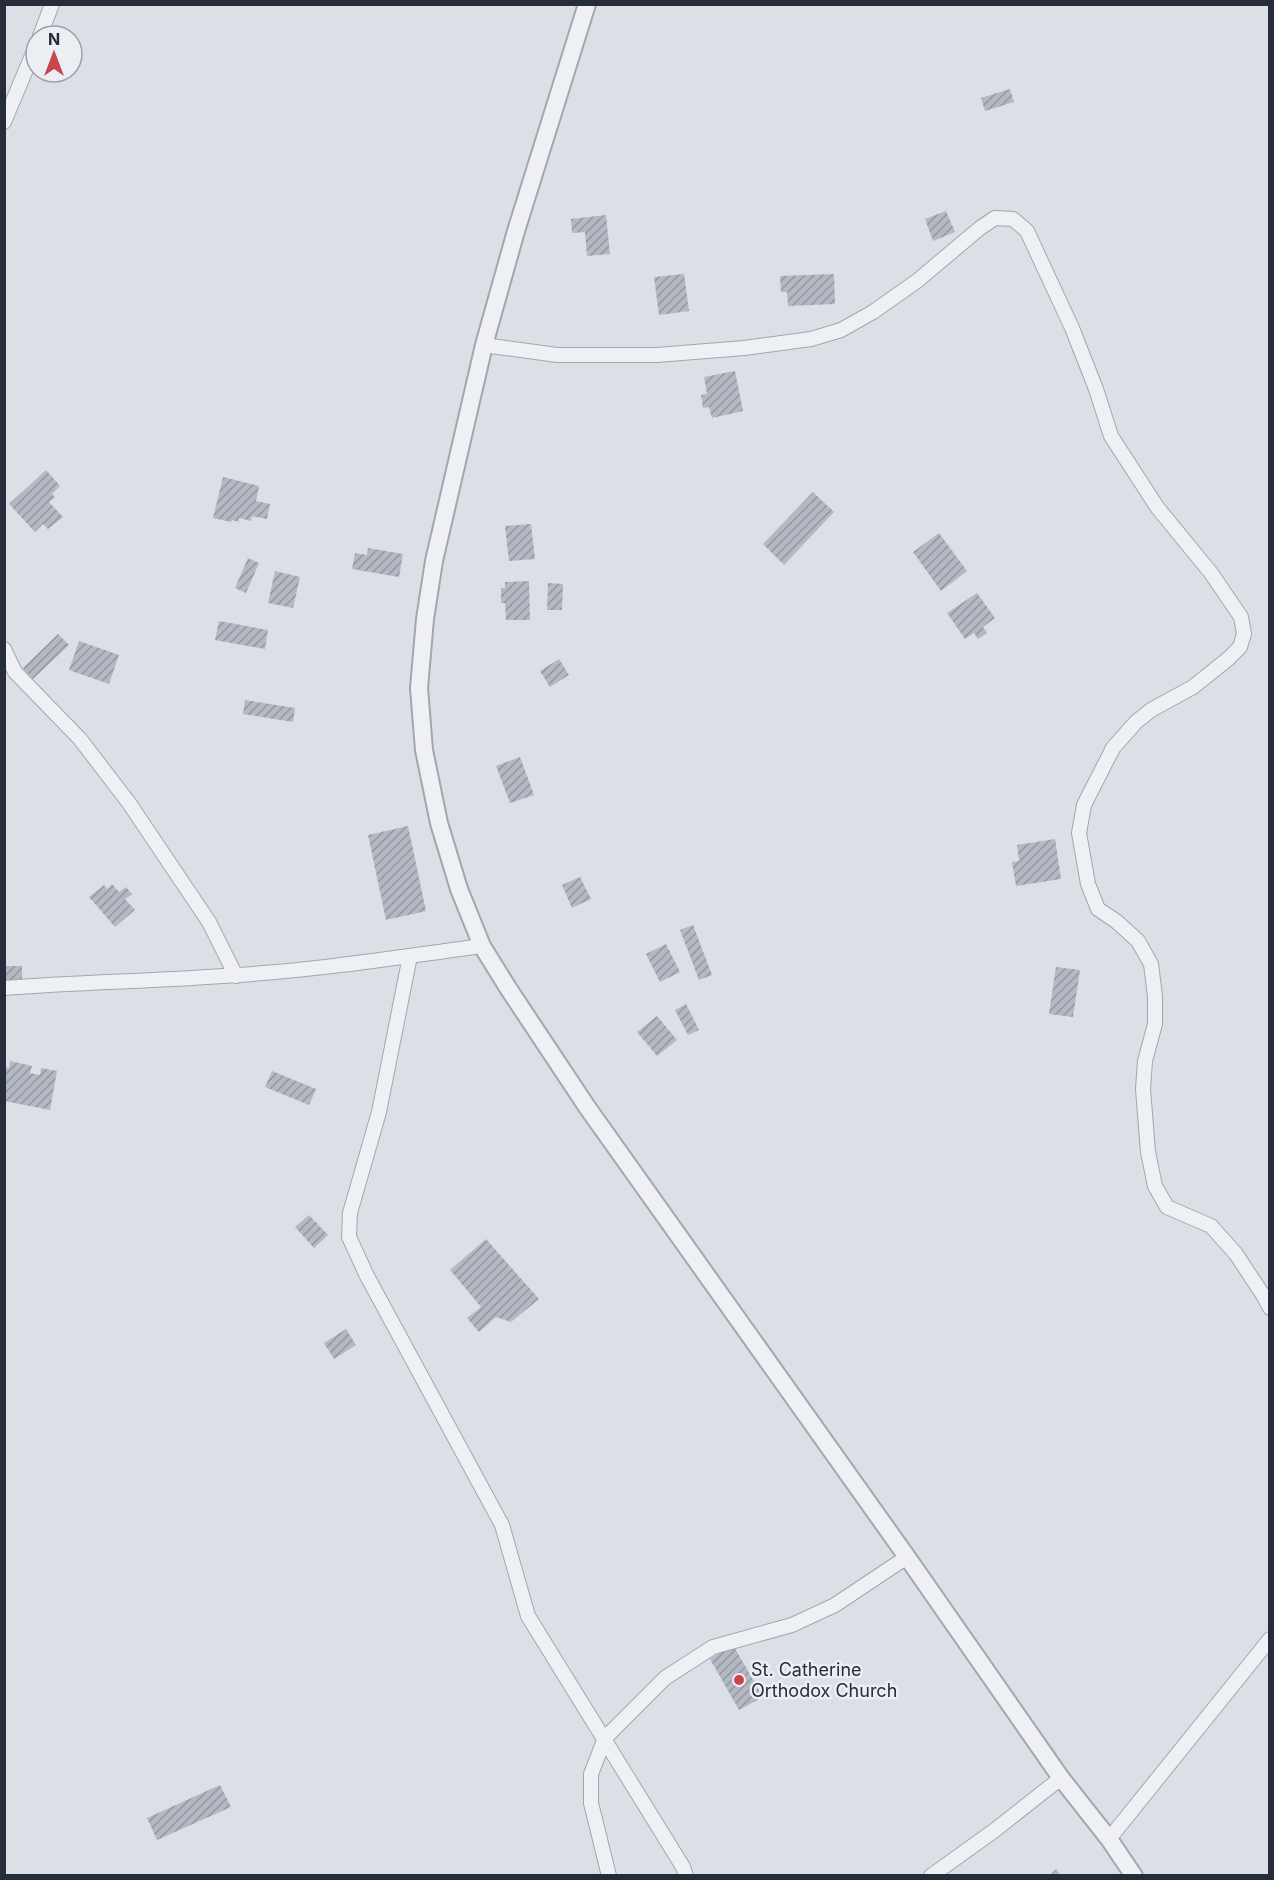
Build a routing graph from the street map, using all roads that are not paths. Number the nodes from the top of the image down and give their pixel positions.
1 (52, 4) edge
2 (586, 4) edge
3 (44, 24) edge
4 (24, 74) edge
5 (4, 122) edge
6 (484, 345) junction
7 (4, 649) edge
8 (482, 946) junction
9 (410, 956) junction
10 (236, 976) junction
11 (4, 988) edge
12 (1269, 1308) edge
13 (907, 1557) junction
14 (1269, 1639) edge
15 (605, 1738) junction
16 (1061, 1778) junction
17 (1109, 1839) junction
18 (609, 1875) edge
19 (686, 1875) edge
20 (931, 1875) edge
21 (1134, 1875) edge

1 - 3 street
2 - 6 street
4 - 5 street
6 - 8 street
6 - 12 street
7 - 10 street
8 - 9 street
8 - 13 street
9 - 10 street
9 - 15 street
10 - 11 street
13 - 15 street
13 - 16 street
14 - 17 street
15 - 18 street
15 - 19 street
16 - 17 street
16 - 20 street
17 - 21 street

